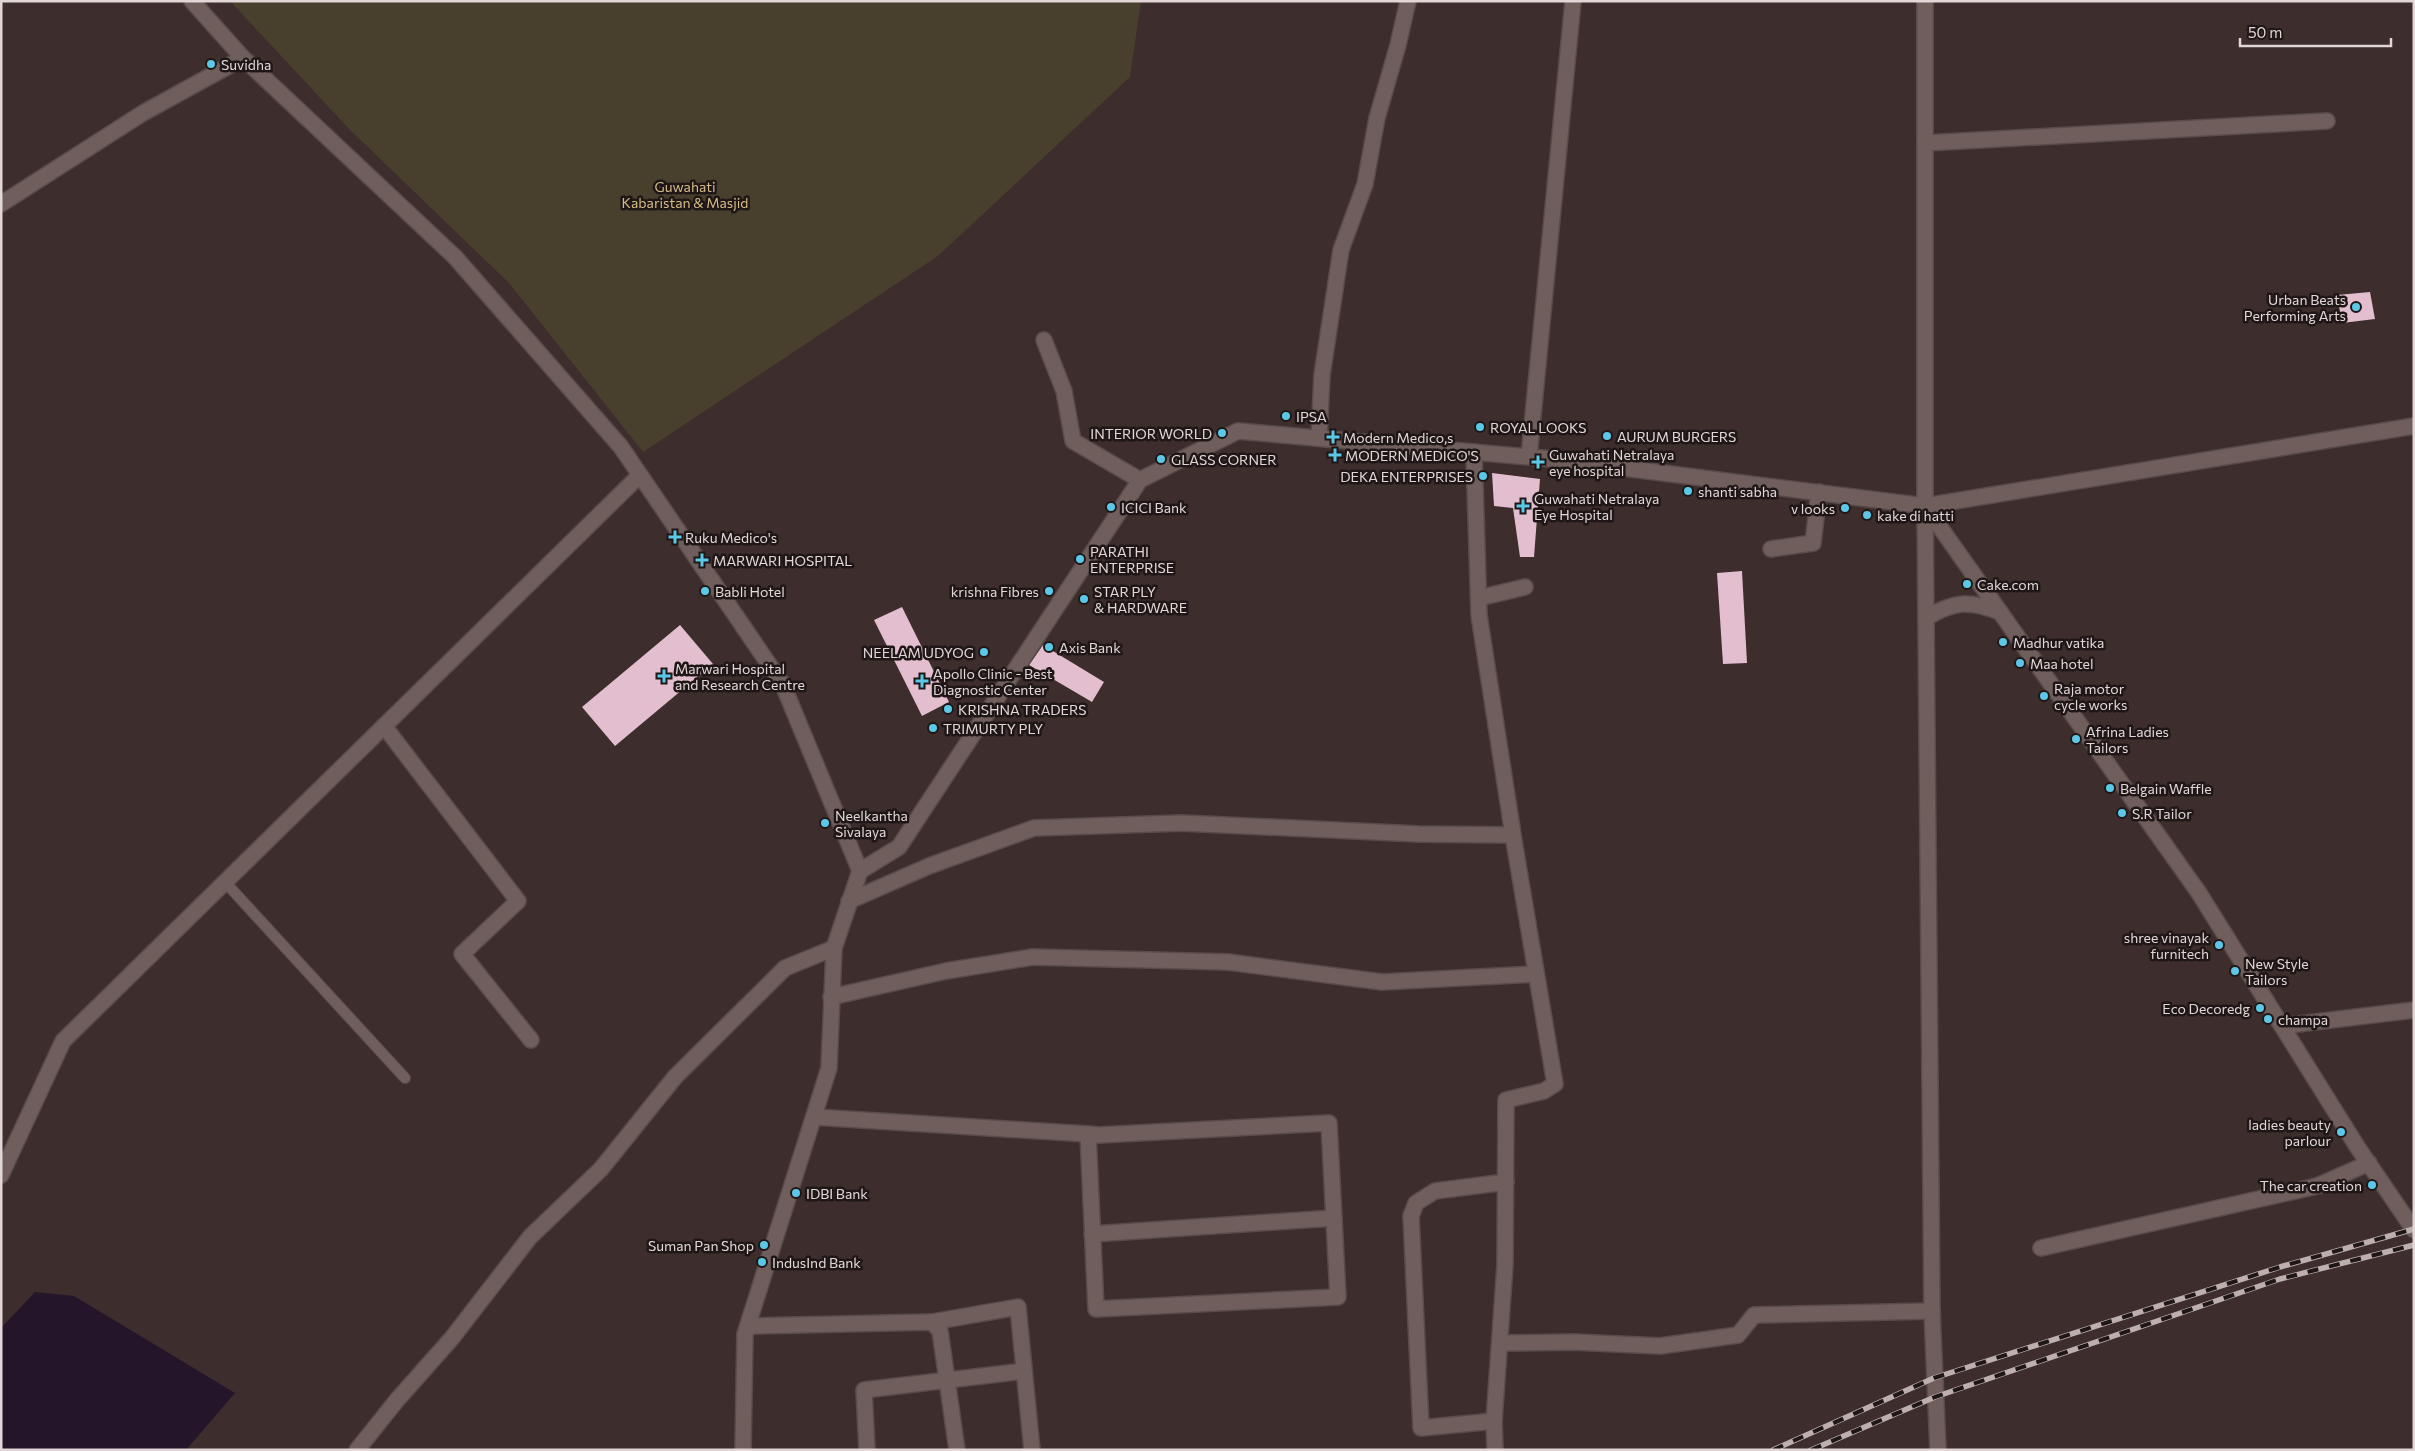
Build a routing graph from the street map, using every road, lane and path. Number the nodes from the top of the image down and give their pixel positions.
1 (192, 1) edge
2 (1408, 1) edge
3 (1573, 1) edge
4 (1925, 1) edge
5 (243, 58) junction
6 (2327, 121) dead end
7 (1925, 143) junction
8 (1, 204) edge
9 (1044, 340) dead end
10 (2414, 426) edge
11 (1319, 438) junction
12 (1474, 452) junction
13 (1528, 457) junction
14 (640, 475) junction
15 (1140, 480) junction
16 (1819, 492) junction
17 (1925, 506) junction
18 (1771, 549) dead end
19 (1525, 587) dead end
20 (1479, 598) junction
21 (2000, 612) junction
22 (1926, 618) junction
23 (384, 726) junction
24 (1513, 835) junction
25 (860, 871) junction
26 (225, 882) junction
27 (850, 901) junction
28 (834, 948) junction
29 (1536, 974) junction
30 (831, 997) junction
31 (2414, 1010) edge
32 (2282, 1026) junction
33 (531, 1040) dead end
34 (404, 1078) dead end
35 (814, 1116) junction
36 (1088, 1134) junction
37 (2369, 1163) junction
38 (1, 1175) edge
39 (1506, 1182) junction
40 (1334, 1218) junction
41 (2414, 1230) edge
42 (1092, 1234) junction
43 (2041, 1248) dead end
44 (1932, 1311) junction
45 (932, 1322) junction
46 (748, 1326) junction
47 (1500, 1343) junction
48 (1024, 1371) junction
49 (946, 1379) junction
50 (1494, 1421) junction
51 (357, 1450) edge
52 (742, 1450) edge
53 (867, 1450) edge
54 (957, 1450) edge
55 (1032, 1450) edge
56 (1495, 1450) edge
57 (1938, 1450) edge

1 - 5 street
2 - 11 street
3 - 13 street
4 - 7 street
5 - 8 street
5 - 14 street
6 - 7 street
7 - 17 street
9 - 15 street
10 - 17 street
11 - 12 street
11 - 15 street
12 - 13 street
12 - 20 street
13 - 16 street
14 - 23 street
14 - 25 street
15 - 25 street
16 - 17 street
16 - 18 street
17 - 21 street
17 - 22 street
19 - 20 street
20 - 24 street
21 - 22 street
21 - 32 street
22 - 44 street
23 - 26 street
23 - 33 street
24 - 27 street
24 - 29 street
25 - 27 street
26 - 34 lane
26 - 38 street
27 - 28 street
28 - 30 street
28 - 51 street
29 - 30 street
29 - 39 street
30 - 35 street
31 - 32 street
32 - 37 street
35 - 36 street
35 - 46 street
36 - 40 street
36 - 42 street
37 - 41 street
37 - 43 street
39 - 47 street
39 - 50 street
40 - 42 street
40 - 42 street
44 - 47 street
44 - 57 street
45 - 46 street
45 - 48 street
45 - 49 street
46 - 52 street
47 - 50 street
48 - 49 street
48 - 55 street
49 - 53 street
49 - 54 street
50 - 56 street

